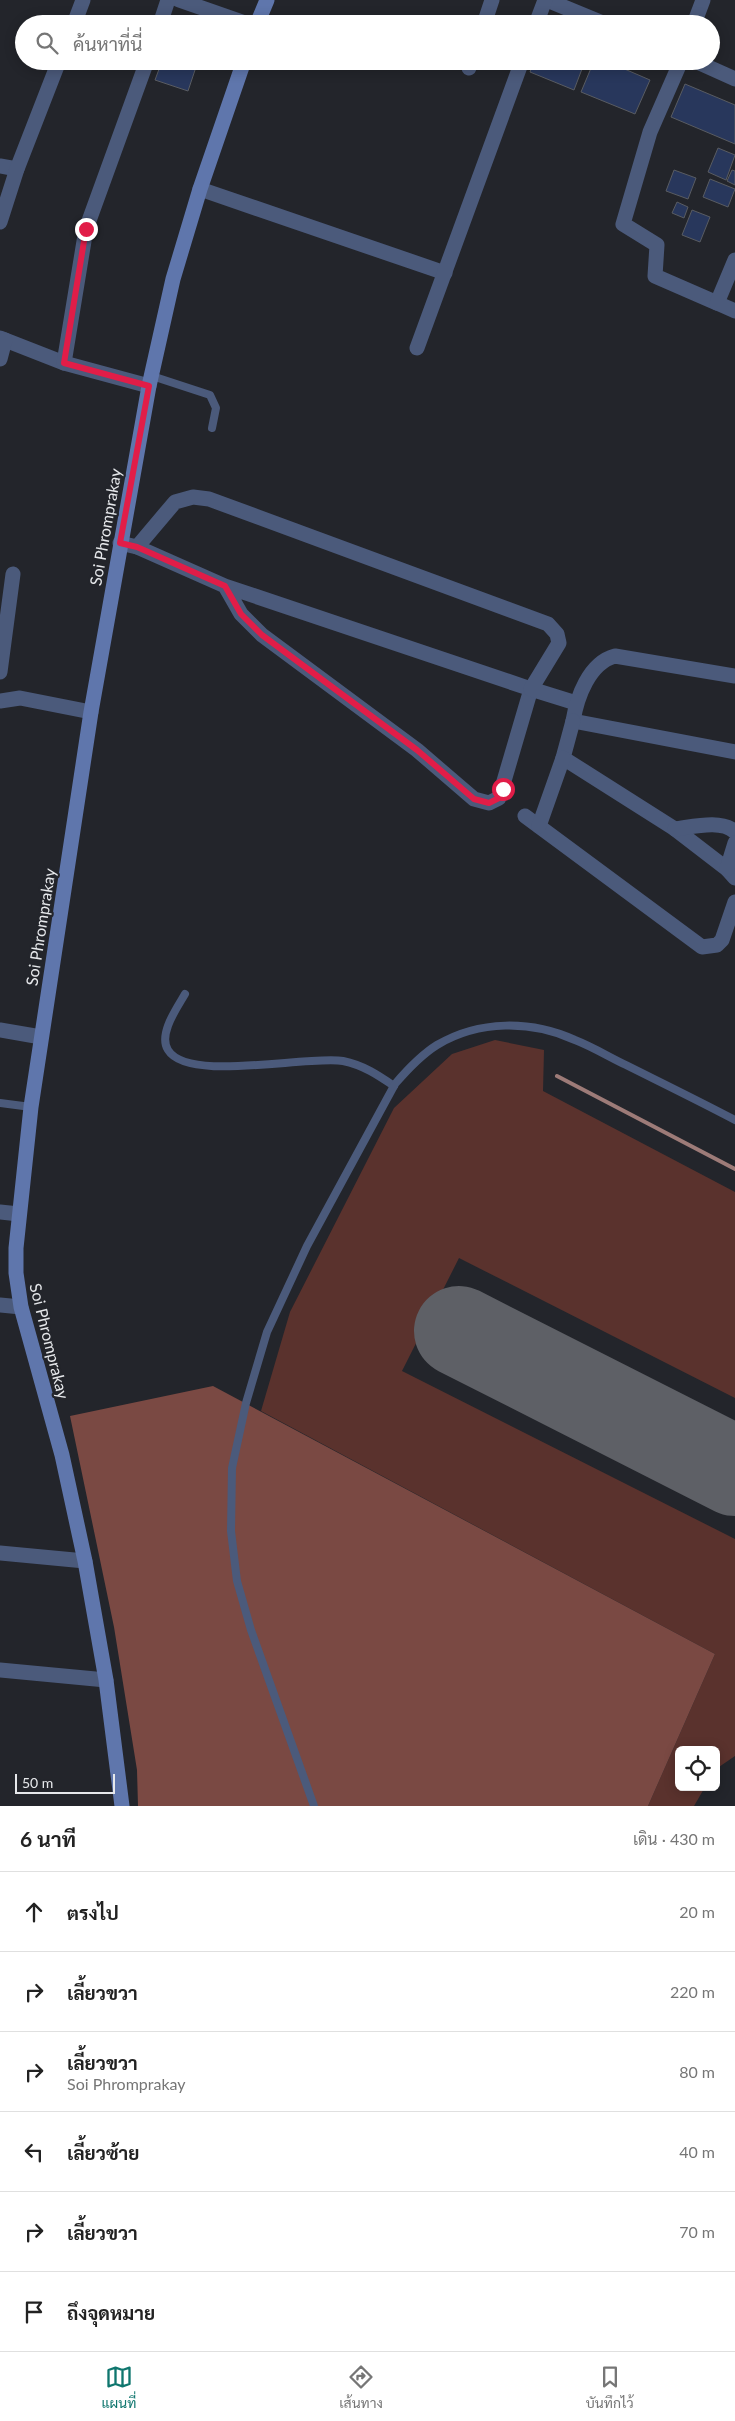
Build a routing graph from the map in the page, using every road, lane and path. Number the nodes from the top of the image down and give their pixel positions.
1 (83, 0) edge
2 (168, 0) edge
3 (179, 0) edge
4 (266, 0) edge
5 (492, 0) edge
6 (546, 0) edge
7 (703, 0) edge
8 (77, 15) edge
9 (163, 15) edge
10 (222, 15) edge
11 (260, 15) edge
12 (487, 15) edge
13 (540, 15) edge
14 (583, 15) edge
15 (697, 15) edge
16 (56, 70) edge
17 (143, 70) edge
18 (241, 70) edge
19 (519, 70) edge
20 (677, 70) edge
21 (716, 70) edge
22 (735, 79) edge
23 (0, 166) edge
24 (17, 169) junction
25 (200, 189) junction
26 (0, 222) edge
27 (735, 260) edge
28 (445, 273) junction
29 (717, 303) junction
30 (735, 311) edge
31 (3, 339) edge
32 (417, 348) dead end
33 (0, 359) edge
34 (64, 363) junction
35 (150, 381) junction
36 (212, 428) dead end
37 (120, 543) junction
38 (137, 547) junction
39 (13, 574) dead end
40 (225, 586) junction
41 (0, 672) edge
42 (735, 676) edge
43 (531, 689) junction
44 (0, 701) edge
45 (576, 703) junction
46 (90, 712) junction
47 (573, 721) junction
48 (735, 752) edge
49 (563, 758) junction
50 (525, 816) dead end
51 (539, 826) junction
52 (675, 829) junction
53 (735, 832) edge
54 (735, 843) edge
55 (731, 873) edge
56 (735, 902) edge
57 (185, 994) dead end
58 (0, 1030) edge
59 (42, 1037) junction
60 (394, 1086) junction
61 (0, 1103) edge
62 (31, 1107) junction
63 (735, 1120) edge
64 (0, 1212) edge
65 (19, 1214) junction
66 (0, 1305) edge
67 (21, 1306) junction
68 (0, 1553) edge
69 (85, 1561) junction
70 (0, 1670) edge
71 (106, 1680) junction
72 (122, 1806) edge
73 (314, 1806) edge

1 - 8 street
2 - 9 street
3 - 10 street
4 - 11 street
5 - 12 street
6 - 13 street
6 - 14 street
7 - 15 street
16 - 24 street
17 - 34 street
18 - 25 street, Soi Phromprakay
19 - 28 street
20 - 29 street
21 - 22 street
23 - 24 street
24 - 26 street
25 - 28 street
25 - 35 street, Soi Phromprakay
27 - 29 street
28 - 32 street
29 - 30 street
31 - 33 street
31 - 34 street
34 - 35 street
35 - 36 lane
35 - 37 street, Soi Phromprakay
37 - 38 street
37 - 46 street, Soi Phromprakay
38 - 40 street
38 - 43 street
39 - 41 street
40 - 43 street
40 - 43 street
42 - 45 street
43 - 45 street
44 - 46 street
45 - 47 street
46 - 59 street, Soi Phromprakay
47 - 48 street
47 - 49 street
49 - 51 street
49 - 52 street
50 - 51 street
51 - 56 street
52 - 53 street
52 - 55 street
54 - 55 street
57 - 60 lane
58 - 59 street
59 - 62 street, Soi Phromprakay
60 - 63 lane
60 - 73 lane
61 - 62 lane
62 - 65 street, Soi Phromprakay
64 - 65 street
65 - 67 street, Soi Phromprakay
66 - 67 street
67 - 69 street, Soi Phromprakay
68 - 69 street
69 - 71 street, Soi Phromprakay
70 - 71 street
71 - 72 street, Soi Phromprakay

